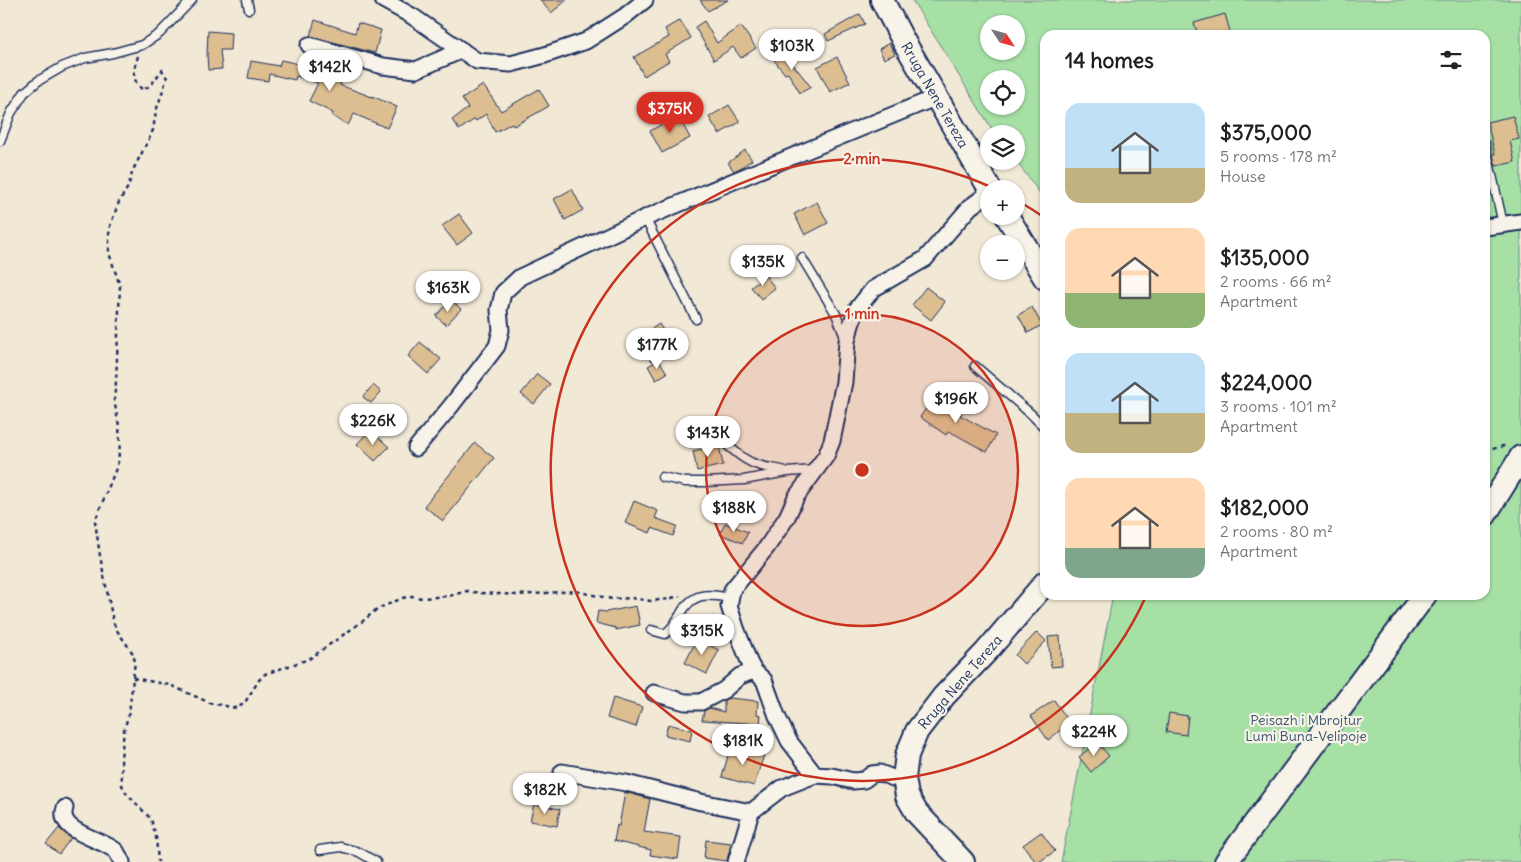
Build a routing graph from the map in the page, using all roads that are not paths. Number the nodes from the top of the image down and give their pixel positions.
1 (192, 0) edge
2 (247, 0) edge
3 (383, 0) edge
4 (645, 0) edge
5 (882, 0) edge
6 (249, 9) dead end
7 (309, 45) dead end
8 (462, 50) junction
9 (937, 97) junction
10 (0, 141) edge
11 (1490, 166) edge
12 (985, 180) edge
13 (980, 200) edge
14 (645, 218) junction
15 (1521, 222) edge
16 (1503, 224) junction
17 (1013, 225) edge
18 (1490, 226) edge
19 (802, 258) dead end
20 (1040, 263) edge
21 (696, 319) dead end
22 (847, 341) junction
23 (975, 366) dead end
24 (1040, 423) edge
25 (727, 445) dead end
26 (416, 448) dead end
27 (1517, 450) edge
28 (815, 470) junction
29 (787, 472) junction
30 (662, 477) dead end
31 (1490, 505) edge
32 (1040, 589) edge
33 (731, 598) junction
34 (1422, 600) edge
35 (652, 630) dead end
36 (754, 671) junction
37 (654, 693) dead end
38 (562, 772) dead end
39 (815, 774) junction
40 (904, 778) junction
41 (65, 808) dead end
42 (751, 812) junction
43 (320, 850) dead end
44 (122, 862) edge
45 (376, 862) edge
46 (736, 862) edge
47 (963, 862) edge
48 (1226, 862) edge

1 - 10 lane
2 - 6 lane
3 - 8 street
4 - 8 street
5 - 9 street, Rruga Nene Tereza
7 - 8 street
9 - 12 street, Rruga Nene Tereza
9 - 14 street
11 - 16 lane
13 - 22 street
14 - 21 lane
14 - 26 street
15 - 16 street
16 - 18 street
17 - 20 street
19 - 22 lane
22 - 28 street
23 - 24 lane
25 - 29 lane
27 - 31 street
28 - 29 lane
28 - 33 street
29 - 30 lane
32 - 40 street, Rruga Nene Tereza
33 - 35 lane
33 - 36 street
34 - 48 street
36 - 37 street
36 - 39 street
38 - 42 street
39 - 40 street
39 - 42 street
40 - 47 street, Rruga Nene Tereza
41 - 44 street
42 - 46 street
43 - 45 lane

